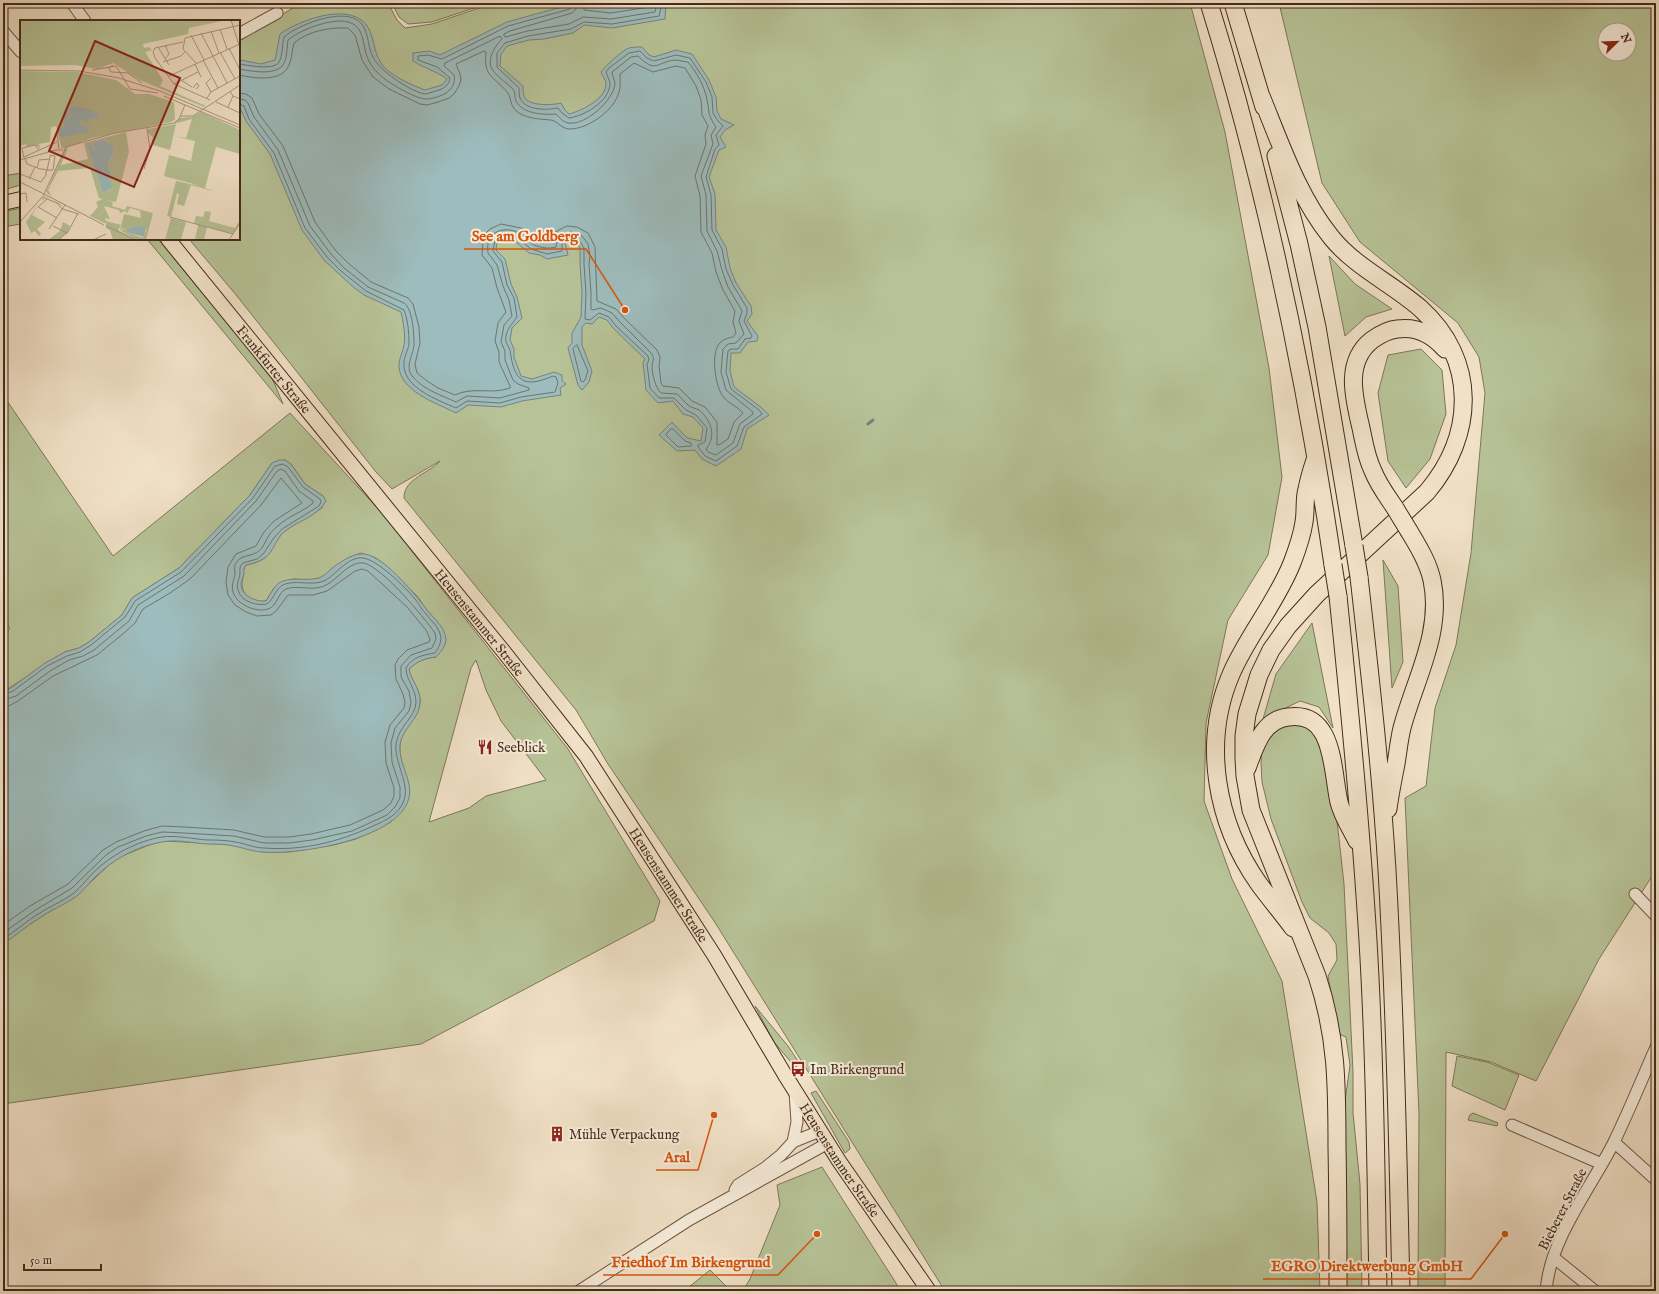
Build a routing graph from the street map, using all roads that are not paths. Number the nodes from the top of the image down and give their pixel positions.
1 (72, 3) edge
2 (1209, 3) edge
3 (1233, 3) edge
4 (277, 13) dead end
5 (84, 20) edge
6 (3, 31) edge
7 (240, 33) edge
8 (20, 51) edge
9 (1261, 96) junction
10 (20, 199) edge
11 (3, 203) edge
12 (169, 240) edge
13 (1462, 391) junction
14 (1316, 456) junction
15 (380, 499) joint
16 (1244, 776) junction
17 (1385, 841) junction
18 (1362, 852) junction
19 (1635, 894) dead end
20 (1656, 916) edge
21 (1307, 947) junction
22 (1656, 1047) edge
23 (795, 1091) junction
24 (1512, 1125) dead end
25 (820, 1131) junction
26 (793, 1142) junction
27 (1614, 1142) junction
28 (828, 1144) junction
29 (1602, 1164) junction
30 (1656, 1180) edge
31 (731, 1196) junction
32 (1553, 1256) junction
33 (579, 1291) edge
34 (929, 1291) edge
35 (1338, 1291) edge
36 (1378, 1291) edge
37 (1401, 1291) edge
38 (1546, 1291) edge
39 (1595, 1291) edge

1 - 5 street
2 - 14 highway
3 - 9 highway
4 - 7 street
6 - 8 street
9 - 13 highway
9 - 17 highway, bridge
10 - 11 main road
12 - 15 main road, Frankfurter Straße
13 - 16 highway
13 - 17 highway, bridge
14 - 18 highway, bridge
14 - 21 highway
15 - 23 main road, Heusenstammer Straße
16 - 18 highway
16 - 21 highway
17 - 37 highway
18 - 36 highway
19 - 20 street
21 - 35 highway
22 - 27 street, Bieberer Straße
23 - 25 main road, Heusenstammer Straße
23 - 26 street
24 - 29 street, Bieberer Straße
25 - 26 street
25 - 28 main road, Heusenstammer Straße
26 - 31 street
27 - 29 street, Bieberer Straße
27 - 30 street
28 - 31 street
28 - 34 main road, Heusenstammer Straße
29 - 32 street, Bieberer Straße
31 - 33 street
32 - 38 street, Bieberer Straße
32 - 39 street

